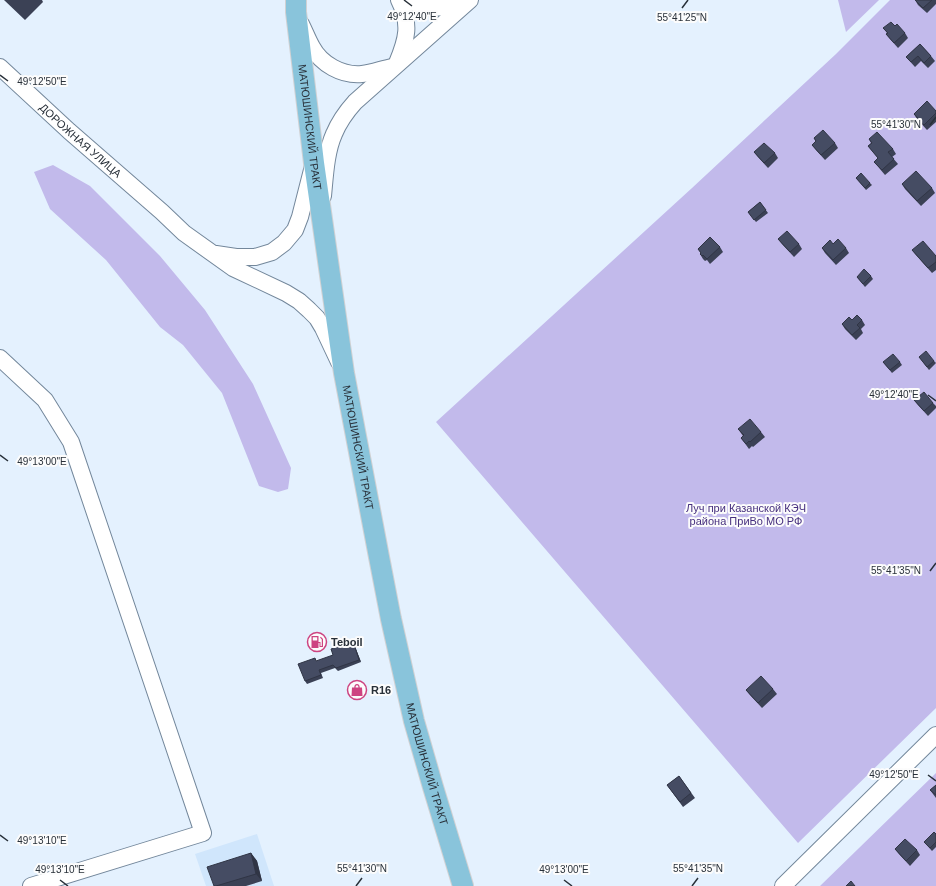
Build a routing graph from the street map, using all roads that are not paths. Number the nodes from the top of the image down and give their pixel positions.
1 (399, 0) edge
2 (409, 0) edge
3 (470, 0) edge
4 (296, 6) edge
5 (396, 66) junction
6 (0, 67) edge
7 (314, 163) junction
8 (321, 211) junction
9 (214, 254) junction
10 (0, 358) edge
11 (344, 373) junction
12 (936, 735) edge
13 (31, 886) edge
14 (463, 886) edge
15 (783, 886) edge

1 - 5 street
2 - 3 street
3 - 5 street
4 - 5 street
4 - 7 main road, МАТЮШИНСКИЙ ТРАКТ
5 - 8 street
6 - 9 street, ДОРОЖНАЯ УЛИЦА
7 - 8 main road, МАТЮШИНСКИЙ ТРАКТ
7 - 9 street
8 - 11 main road, МАТЮШИНСКИЙ ТРАКТ
9 - 11 street, ДОРОЖНАЯ УЛИЦА
10 - 13 street
11 - 14 main road, МАТЮШИНСКИЙ ТРАКТ
12 - 15 street

